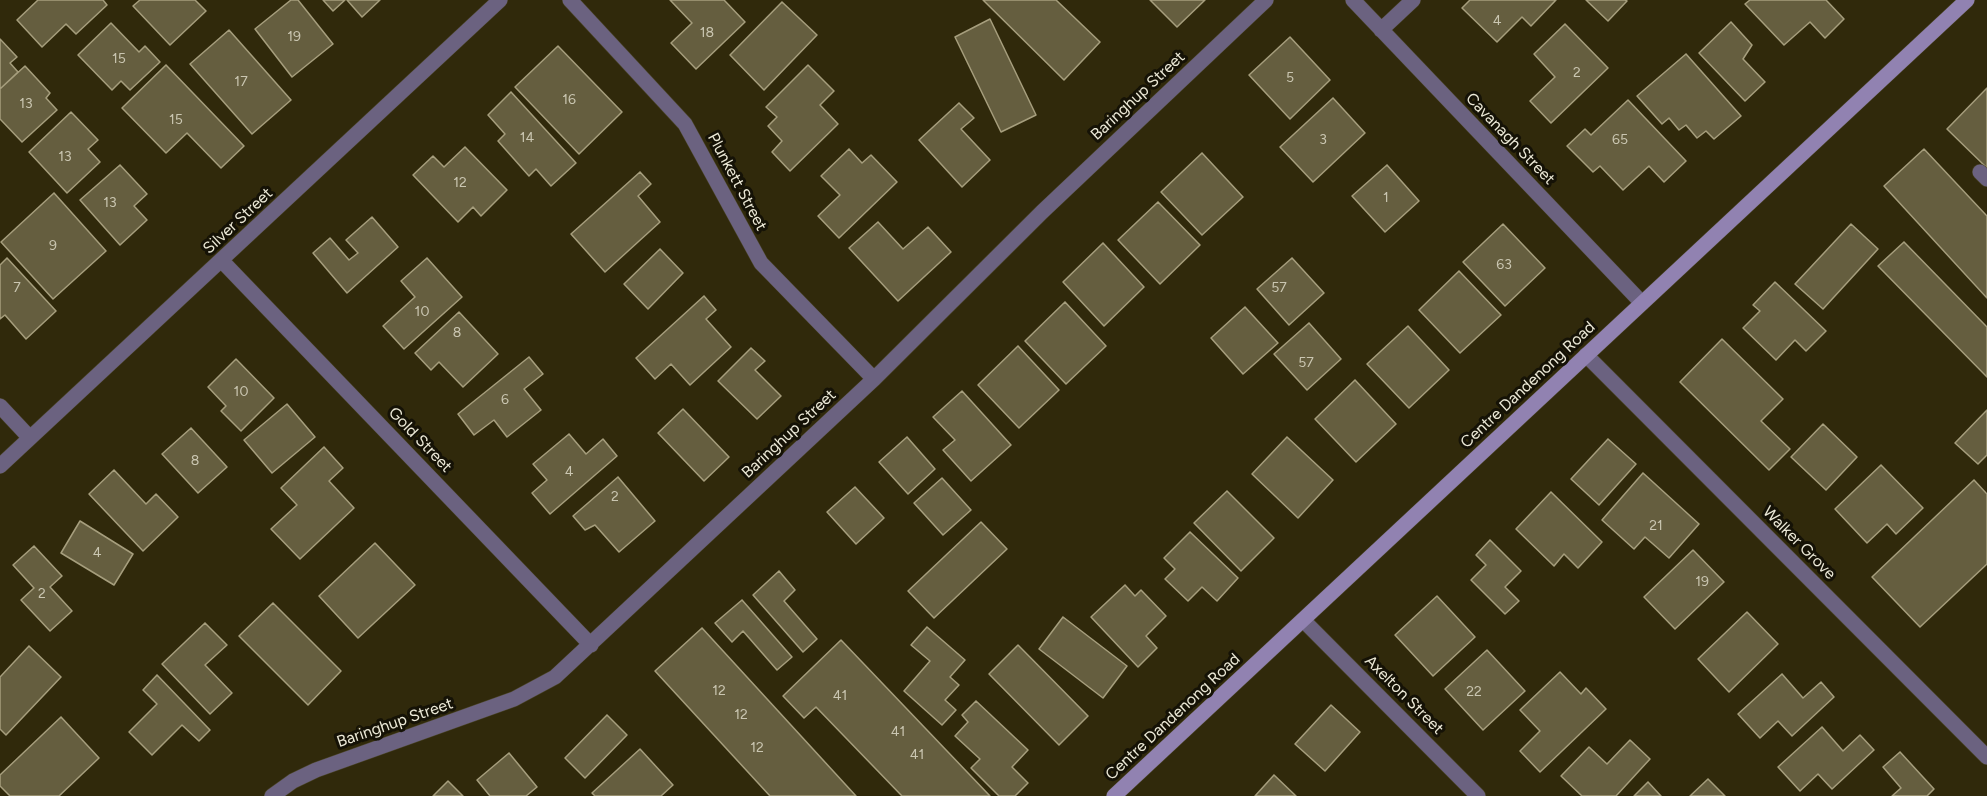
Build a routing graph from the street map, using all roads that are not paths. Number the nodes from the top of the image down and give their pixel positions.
1 (500, 0) edge
2 (570, 0) edge
3 (1266, 0) edge
4 (1353, 0) edge
5 (1413, 0) edge
6 (1967, 0) edge
7 (1381, 30) junction
8 (222, 261) junction
9 (1642, 303) junction
10 (1586, 355) junction
11 (874, 379) junction
12 (0, 406) edge
13 (30, 438) junction
14 (0, 466) edge
15 (1303, 620) junction
16 (591, 645) junction
17 (1987, 757) edge
18 (272, 796) edge
19 (1114, 796) edge
20 (1478, 796) edge

1 - 8 street, Silver Street
2 - 11 street, Plunkett Street
3 - 11 street, Baringhup Street
4 - 7 street, Cavanagh Street
5 - 7 street
6 - 9 main road, Centre Dandenong Road
7 - 9 street, Cavanagh Street
8 - 13 street, Silver Street
8 - 16 street, Gold Street
9 - 10 main road, Centre Dandenong Road
10 - 15 main road, Centre Dandenong Road
10 - 17 street, Walker Grove
11 - 16 street, Baringhup Street
12 - 13 street
13 - 14 street, Silver Street
15 - 19 main road, Centre Dandenong Road
15 - 20 street, Axelton Street
16 - 18 street, Baringhup Street

